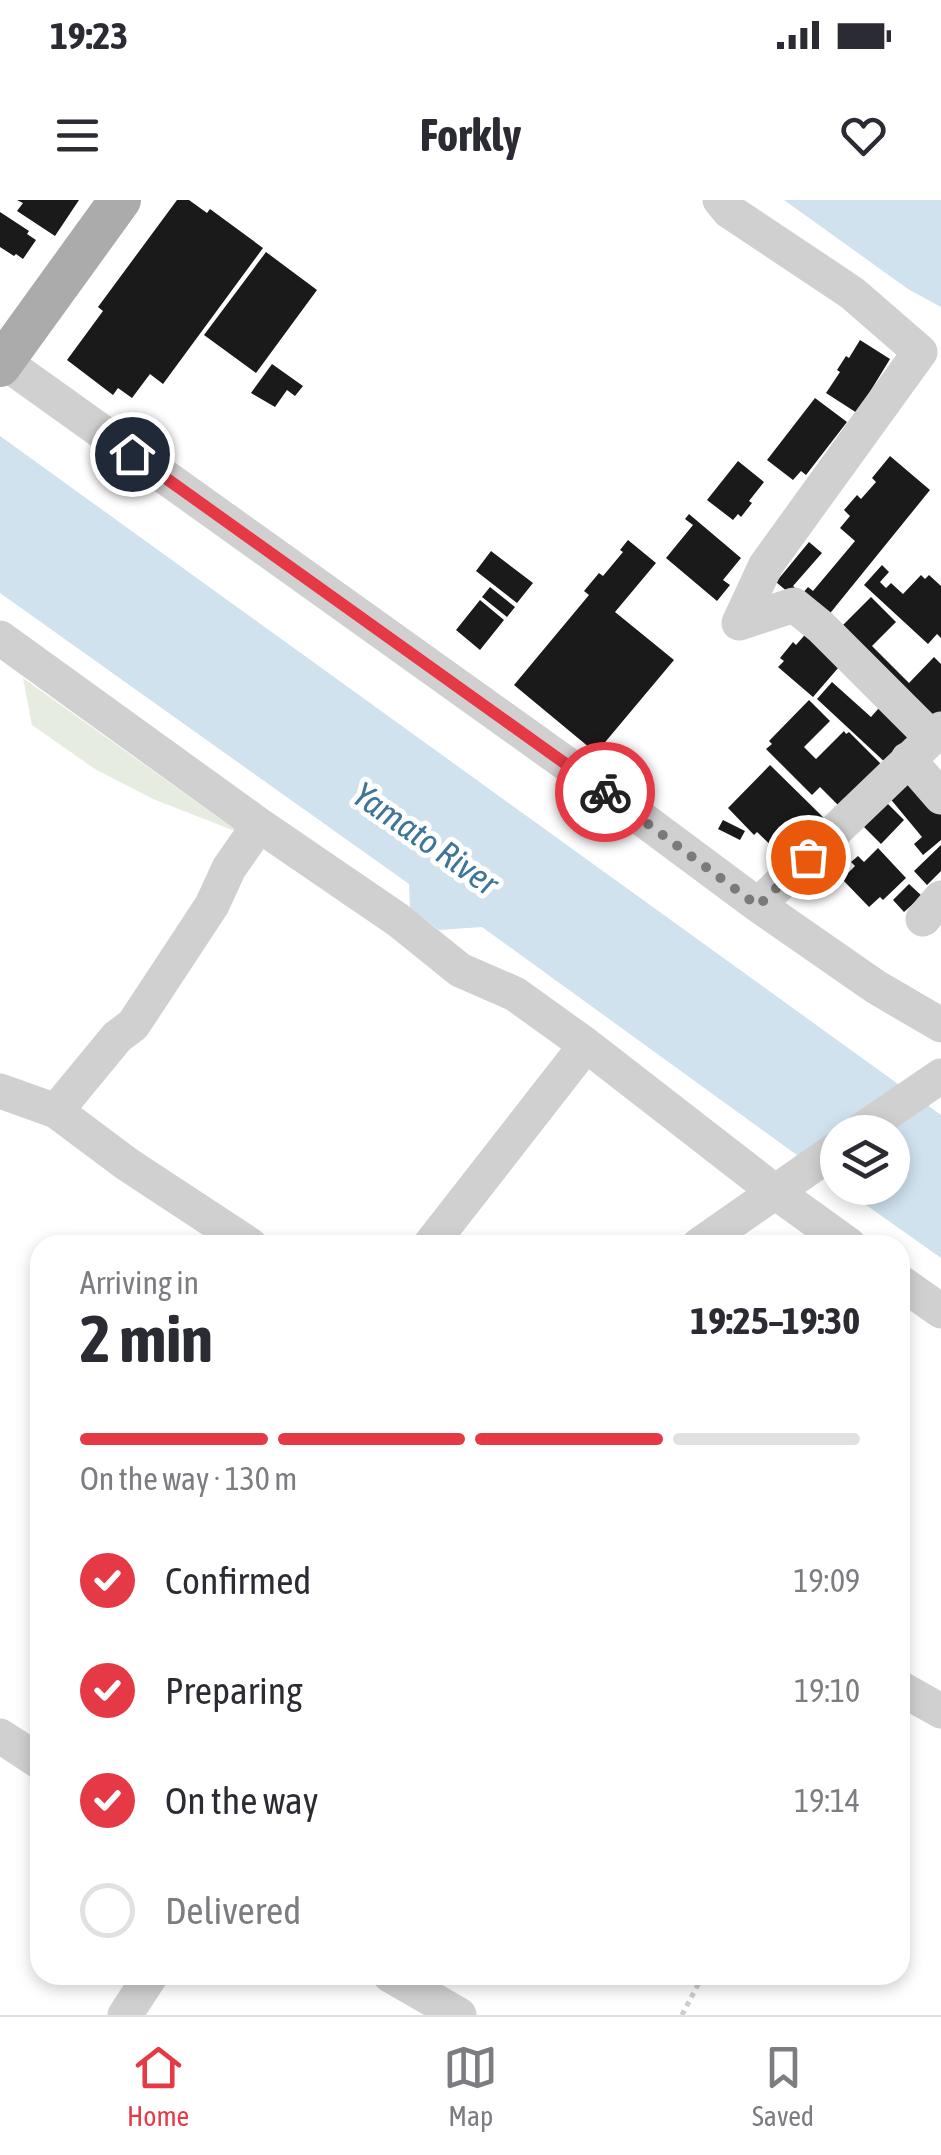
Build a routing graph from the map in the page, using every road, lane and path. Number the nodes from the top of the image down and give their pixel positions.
1 (120, 200) edge
2 (720, 200) edge
3 (1, 362) edge
4 (0, 638) edge
5 (927, 742) edge
6 (941, 797) edge
7 (259, 825) junction
8 (758, 906) junction
9 (941, 1025) edge
10 (586, 1045) junction
11 (941, 1076) edge
12 (0, 1091) edge
13 (56, 1112) junction
14 (884, 1115) edge
15 (820, 1160) edge
16 (785, 1184) junction
17 (235, 1235) edge
18 (438, 1235) edge
19 (713, 1235) edge
20 (839, 1235) edge
21 (910, 1289) edge
22 (941, 1311) edge
23 (910, 1694) edge
24 (941, 1711) edge
25 (0, 1736) edge
26 (30, 1756) edge
27 (144, 1985) edge
28 (407, 1985) edge
29 (698, 1985) edge
30 (125, 2015) edge
31 (459, 2015) edge
32 (682, 2015) edge

1 - 3 main road
2 - 5 street
3 - 8 street
4 - 7 street
5 - 6 street
5 - 8 street
7 - 10 street
7 - 13 street
8 - 9 street
10 - 16 street
10 - 18 street
11 - 14 street
12 - 13 street
13 - 17 street
15 - 16 street
16 - 19 street
16 - 20 street
21 - 22 street
23 - 24 street
25 - 26 street
27 - 30 street
28 - 31 street
29 - 32 path

